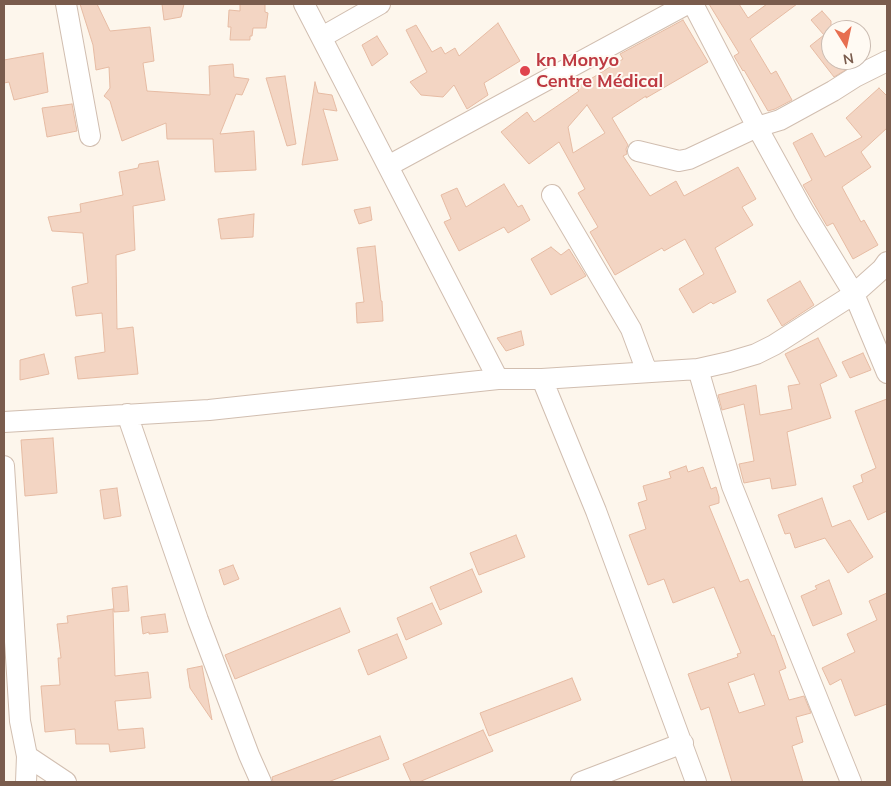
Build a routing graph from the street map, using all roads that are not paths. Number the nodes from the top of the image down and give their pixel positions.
1 (66, 4) edge
2 (304, 4) edge
3 (380, 4) edge
4 (687, 4) edge
5 (693, 4) edge
6 (322, 37) junction
7 (887, 61) edge
8 (757, 128) junction
9 (90, 136) dead end
10 (638, 151) dead end
11 (388, 166) junction
12 (552, 195) dead end
13 (887, 262) edge
14 (854, 294) junction
15 (698, 369) junction
16 (647, 372) junction
17 (887, 372) edge
18 (498, 379) junction
19 (542, 379) junction
20 (127, 414) junction
21 (4, 422) edge
22 (4, 466) edge
23 (683, 743) junction
24 (27, 756) junction
25 (26, 782) edge
26 (66, 782) edge
27 (261, 782) edge
28 (581, 782) edge
29 (696, 782) edge
30 (850, 782) edge

1 - 9 street
2 - 6 street
3 - 6 street
4 - 11 street
5 - 8 street
6 - 11 street
7 - 8 street
8 - 10 street
8 - 14 street
11 - 18 street
12 - 16 street
13 - 14 street
14 - 15 street
14 - 17 street
15 - 16 street
15 - 30 street
16 - 19 street
18 - 19 street
18 - 20 street
19 - 23 street
20 - 21 street
20 - 27 street
22 - 24 street
23 - 28 street
23 - 29 street
24 - 25 street
24 - 26 street

